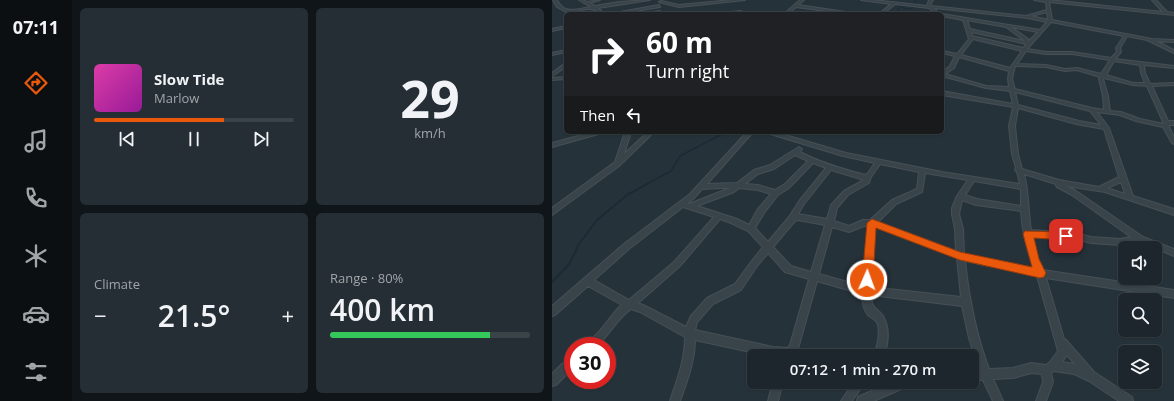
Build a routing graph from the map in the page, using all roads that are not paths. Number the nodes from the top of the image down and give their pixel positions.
1 (555, 0) edge
2 (581, 0) edge
3 (598, 0) edge
4 (648, 0) edge
5 (743, 0) edge
6 (802, 0) edge
7 (863, 0) edge
8 (931, 0) edge
9 (1036, 0) edge
10 (1047, 0) edge
11 (1154, 0) edge
12 (586, 3) junction
13 (661, 3) edge
14 (893, 4) junction
15 (1110, 4) dead end
16 (796, 6) junction
17 (593, 7) junction
18 (1113, 7) junction
19 (934, 8) junction
20 (1049, 10) junction
21 (567, 12) joint
22 (601, 12) edge
23 (620, 12) edge
24 (788, 12) edge
25 (842, 12) edge
26 (883, 12) edge
27 (933, 12) edge
28 (1166, 13) junction
29 (1174, 14) edge
30 (944, 15) edge
31 (1003, 15) junction
32 (1026, 17) junction
33 (965, 19) junction
34 (1050, 21) junction
35 (1006, 25) junction
36 (564, 27) edge
37 (552, 30) edge
38 (969, 30) junction
39 (1040, 31) junction
40 (1126, 35) junction
41 (970, 37) junction
42 (1150, 40) junction
43 (1174, 41) edge
44 (1031, 42) junction
45 (1025, 50) junction
46 (564, 51) edge
47 (944, 52) edge
48 (1174, 52) edge
49 (552, 54) edge
50 (958, 56) junction
51 (1113, 59) junction
52 (564, 66) edge
53 (1142, 66) junction
54 (1012, 67) junction
55 (1174, 67) edge
56 (944, 73) edge
57 (552, 75) edge
58 (944, 76) edge
59 (1102, 76) junction
60 (564, 78) edge
61 (552, 79) edge
62 (1174, 84) edge
63 (1150, 85) junction
64 (1012, 90) junction
65 (944, 93) edge
66 (1016, 106) junction
67 (1092, 110) junction
68 (1106, 112) junction
69 (1174, 123) edge
70 (1166, 125) junction
71 (1106, 128) junction
72 (593, 134) edge
73 (627, 134) edge
74 (649, 134) edge
75 (748, 134) edge
76 (775, 134) edge
77 (1174, 142) edge
78 (804, 143) junction
79 (552, 145) edge
80 (797, 151) junction
81 (813, 160) junction
82 (879, 161) junction
83 (617, 164) junction
84 (830, 167) junction
85 (922, 170) junction
86 (1018, 170) junction
87 (868, 177) junction
88 (1122, 178) junction
89 (972, 179) junction
90 (1052, 180) junction
91 (737, 186) junction
92 (701, 187) junction
93 (1024, 188) junction
94 (1100, 189) junction
95 (776, 193) junction
96 (960, 196) junction
97 (1130, 198) junction
98 (682, 204) junction
99 (691, 206) junction
100 (1025, 208) junction
101 (552, 212) edge
102 (1174, 212) edge
103 (718, 217) junction
104 (792, 219) junction
105 (830, 223) junction
106 (872, 223) junction
107 (751, 229) junction
108 (1028, 234) junction
109 (1140, 239) junction
110 (768, 247) junction
111 (1173, 255) edge
112 (960, 256) junction
113 (1040, 273) junction
114 (815, 276) junction
115 (587, 281) junction
116 (867, 291) junction
117 (1174, 294) edge
118 (965, 302) junction
119 (630, 305) junction
120 (552, 312) edge
121 (689, 334) junction
122 (600, 337) edge
123 (1061, 340) junction
124 (759, 349) edge
125 (792, 349) edge
126 (879, 349) edge
127 (1050, 368) junction
128 (564, 370) edge
129 (979, 375) edge
130 (985, 375) junction
131 (1093, 377) junction
132 (552, 381) edge
133 (776, 389) edge
134 (855, 389) edge
135 (889, 389) edge
136 (675, 401) edge
137 (773, 401) edge
138 (846, 401) edge
139 (862, 401) edge
140 (998, 401) edge
141 (1041, 401) edge
142 (1128, 401) edge

1 - 21 street
2 - 12 street
3 - 12 street
4 - 17 street
5 - 13 street
6 - 16 street
7 - 14 street
8 - 19 street
9 - 10 street
10 - 18 street
10 - 20 street
11 - 28 street
12 - 17 street
13 - 23 street
14 - 19 street
14 - 26 street
15 - 18 street
16 - 24 street
16 - 25 street
17 - 21 street
17 - 22 street
18 - 28 street
19 - 27 street
19 - 31 street
20 - 32 street
20 - 34 street
28 - 29 street
30 - 33 street
31 - 32 street
31 - 35 street
32 - 34 street
33 - 35 street
33 - 38 street
34 - 39 street
34 - 40 street
35 - 39 street
35 - 44 street
36 - 37 street
38 - 41 street
38 - 44 street
39 - 44 street
40 - 42 street
40 - 51 street
41 - 45 street
41 - 50 street
42 - 43 street
42 - 48 street
44 - 45 street
45 - 51 street
45 - 54 street
46 - 49 street
47 - 50 street
50 - 54 street
50 - 56 street
51 - 53 street
51 - 59 street
52 - 57 street
53 - 55 street
53 - 63 street
54 - 59 street
54 - 64 street
58 - 64 street
59 - 63 street
59 - 68 street
60 - 61 street
62 - 63 street
63 - 70 street
64 - 66 street
64 - 67 street
65 - 66 street
66 - 71 street
66 - 86 street
67 - 68 street
67 - 71 street
68 - 70 street
69 - 70 street
70 - 77 street
71 - 88 street
72 - 79 street
73 - 83 street
74 - 83 street
75 - 92 street
76 - 78 street
78 - 80 street
78 - 82 street
80 - 81 street
80 - 91 street
81 - 84 street
81 - 95 street
82 - 85 street
82 - 87 street
83 - 101 street
84 - 87 street
84 - 104 street
85 - 89 street
85 - 106 street
86 - 90 street
86 - 93 street
87 - 105 street
88 - 94 street
88 - 97 street
89 - 93 street
89 - 96 street
90 - 94 street
90 - 109 street
91 - 92 street
91 - 95 street
91 - 99 street
92 - 98 street
93 - 100 street
94 - 97 street
95 - 107 street
96 - 100 street
96 - 112 street
97 - 102 street
98 - 99 street
98 - 115 street
99 - 103 street
100 - 108 street
103 - 107 street
103 - 119 street
104 - 105 street
104 - 110 street
105 - 106 street
105 - 114 street
106 - 112 street
106 - 116 street
107 - 110 street
108 - 109 street
108 - 113 street
109 - 111 street
110 - 114 street
110 - 121 street
112 - 113 street
112 - 118 street
113 - 117 street
113 - 123 street
114 - 116 street
114 - 125 street
115 - 119 street
115 - 120 street
116 - 118 street
116 - 126 street
118 - 130 street
119 - 121 street
119 - 122 street
121 - 124 street
121 - 136 street
123 - 127 street
123 - 131 street
127 - 130 street
127 - 131 street
127 - 141 street
128 - 132 street
129 - 130 street
130 - 140 street
131 - 142 street
133 - 137 street
134 - 138 street
135 - 139 street

